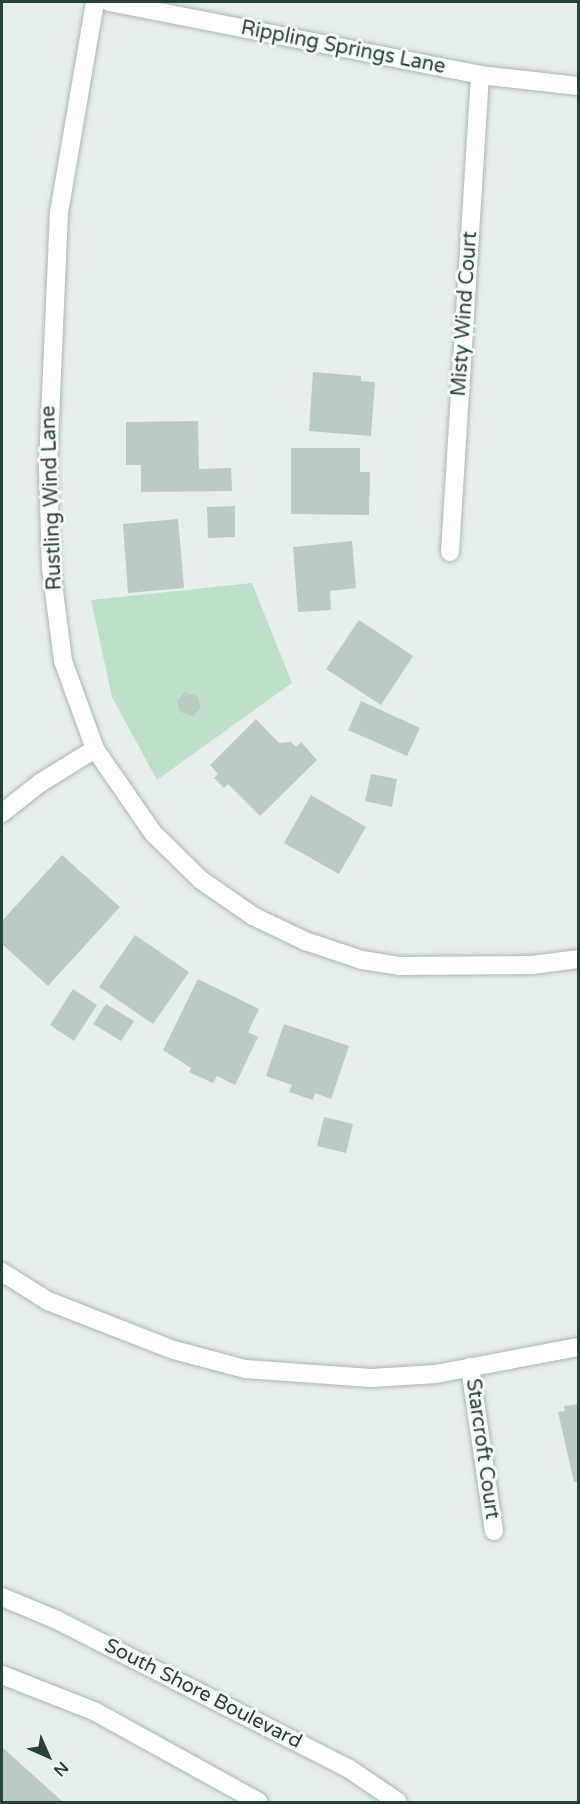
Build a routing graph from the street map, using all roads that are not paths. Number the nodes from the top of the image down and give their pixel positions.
1 (95, 2) edge
2 (110, 2) edge
3 (480, 75) junction
4 (579, 86) edge
5 (450, 552) dead end
6 (95, 749) junction
7 (2, 813) edge
8 (579, 959) edge
9 (2, 1272) edge
10 (579, 1347) edge
11 (470, 1367) junction
12 (494, 1532) dead end
13 (2, 1597) edge
14 (2, 1675) edge
15 (259, 1803) edge
16 (398, 1803) edge

1 - 6 street, Rustling Wind Lane
2 - 3 street, Rippling Springs Lane
3 - 4 street, Rippling Springs Lane
3 - 5 street, Misty Wind Court
6 - 7 street
6 - 8 street, Rustling Wind Lane
9 - 11 street
10 - 11 street
11 - 12 street, Starcroft Court
13 - 16 street, South Shore Boulevard
14 - 15 street

